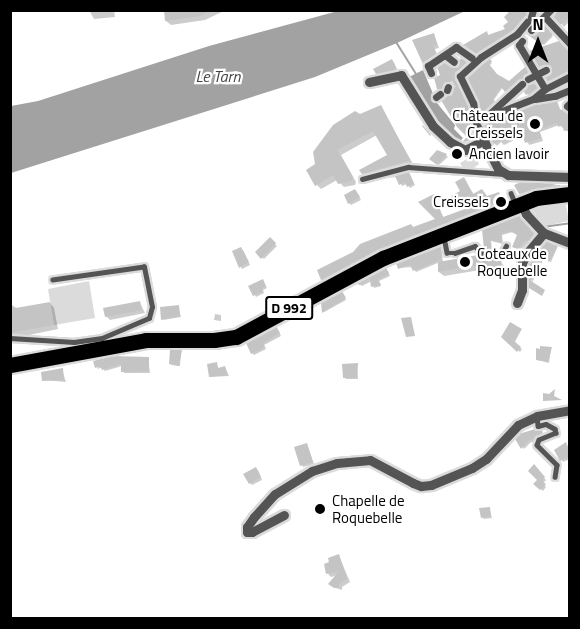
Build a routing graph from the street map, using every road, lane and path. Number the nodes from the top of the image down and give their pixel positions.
1 (548, 14) edge
2 (530, 16) edge
3 (531, 30) dead end
4 (519, 40) junction
5 (570, 44) edge
6 (445, 56) junction
7 (474, 60) junction
8 (454, 62) dead end
9 (546, 70) dead end
10 (431, 73) dead end
11 (538, 75) junction
12 (570, 76) edge
13 (369, 82) dead end
14 (545, 89) junction
15 (570, 90) edge
16 (533, 99) junction
17 (570, 103) edge
18 (570, 108) edge
19 (477, 127) joint
20 (485, 140) junction
21 (508, 174) junction
22 (570, 177) edge
23 (362, 179) dead end
24 (570, 194) edge
25 (516, 201) junction
26 (544, 233) junction
27 (444, 234) junction
28 (570, 243) edge
29 (506, 246) dead end
30 (53, 280) dead end
31 (518, 303) dead end
32 (10, 338) edge
33 (75, 347) junction
34 (10, 364) edge
35 (570, 410) edge
36 (532, 418) junction
37 (555, 477) dead end
38 (284, 515) dead end

1 - 3 street
1 - 5 street
2 - 4 street
4 - 7 street
4 - 11 street
6 - 7 street
6 - 8 street
6 - 10 street
7 - 19 street
9 - 11 street
11 - 14 street
11 - 16 street
12 - 14 street
13 - 20 street
14 - 16 street
15 - 16 street
17 - 18 street
19 - 20 street
20 - 21 street
21 - 22 street
21 - 23 lane
24 - 25 main road, D 992
25 - 26 street
25 - 27 main road, D 992
26 - 28 street
26 - 31 street
27 - 29 lane
27 - 33 main road, D 992
30 - 33 lane
32 - 33 lane
33 - 34 main road, D 992
35 - 36 street
36 - 37 lane
36 - 38 street

